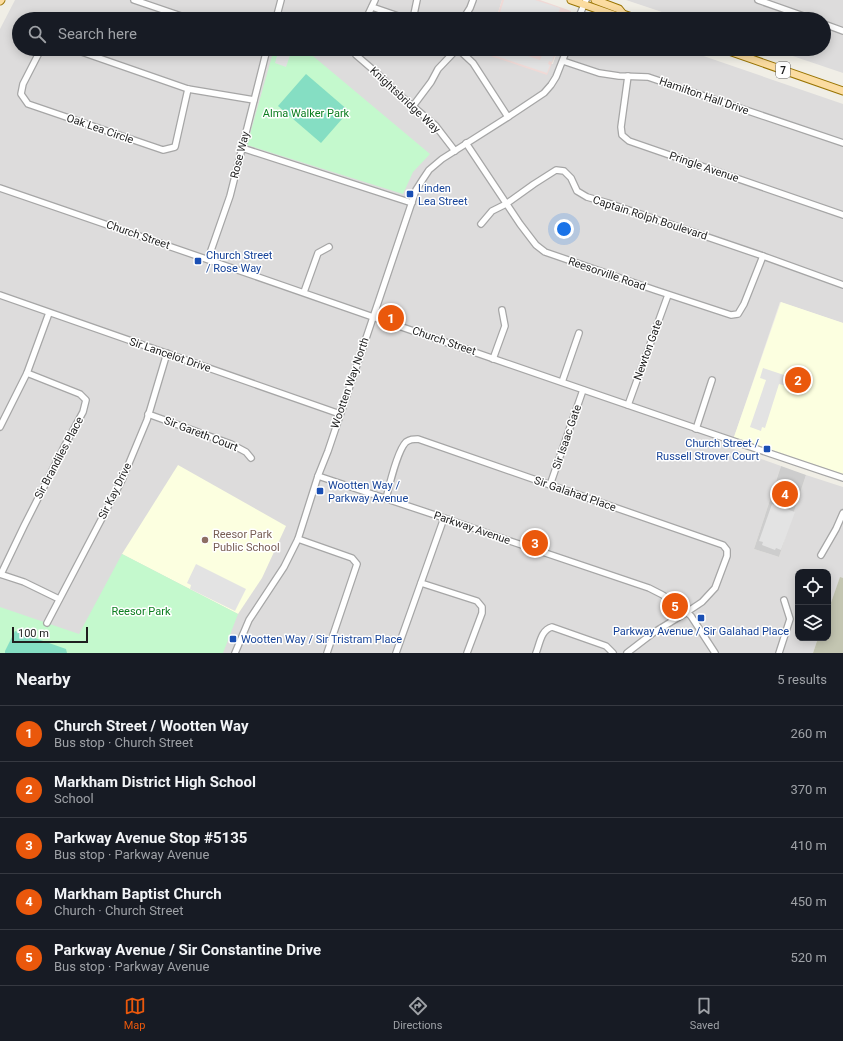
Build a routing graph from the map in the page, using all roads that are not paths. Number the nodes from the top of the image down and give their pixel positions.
1 (134, 0) edge
2 (281, 0) edge
3 (375, 0) edge
4 (417, 0) edge
5 (474, 0) edge
6 (571, 0) edge
7 (595, 0) edge
8 (758, 0) edge
9 (585, 2) edge
10 (372, 6) junction
11 (169, 12) edge
12 (278, 12) edge
13 (369, 12) edge
14 (388, 12) edge
15 (414, 12) edge
16 (467, 12) edge
17 (581, 12) edge
18 (608, 12) edge
19 (621, 12) edge
20 (792, 12) edge
21 (831, 27) edge
22 (843, 31) edge
23 (37, 56) edge
24 (92, 56) edge
25 (265, 56) edge
26 (356, 56) edge
27 (450, 56) edge
28 (465, 56) edge
29 (565, 56) edge
30 (743, 56) edge
31 (563, 61) junction
32 (628, 76) junction
33 (188, 90) junction
34 (843, 91) edge
35 (254, 100) junction
36 (413, 106) junction
37 (508, 118) junction
38 (466, 143) junction
39 (843, 143) edge
40 (242, 148) junction
41 (455, 150) junction
42 (0, 188) edge
43 (412, 203) junction
44 (506, 204) junction
45 (843, 215) edge
46 (481, 224) dead end
47 (328, 247) dead end
48 (763, 256) junction
49 (208, 259) junction
50 (843, 285) edge
51 (304, 292) junction
52 (668, 295) junction
53 (0, 296) edge
54 (502, 310) dead end
55 (49, 313) junction
56 (373, 316) junction
57 (579, 333) dead end
58 (167, 353) junction
59 (493, 359) junction
60 (27, 373) junction
61 (712, 380) dead end
62 (562, 382) junction
63 (583, 390) junction
64 (628, 405) junction
65 (148, 414) junction
66 (340, 414) junction
67 (0, 427) edge
68 (696, 429) junction
69 (251, 458) dead end
70 (318, 476) junction
71 (843, 478) edge
72 (550, 484) junction
73 (386, 499) junction
74 (843, 513) edge
75 (444, 518) junction
76 (298, 539) junction
77 (821, 555) dead end
78 (1, 574) edge
79 (421, 582) junction
80 (59, 599) junction
81 (784, 600) dead end
82 (687, 612) junction
83 (47, 623) dead end
84 (235, 653) edge
85 (327, 653) edge
86 (396, 653) edge
87 (467, 653) edge
88 (536, 653) edge
89 (613, 653) edge
90 (628, 653) edge
91 (715, 653) edge
92 (779, 653) edge

1 - 11 street
2 - 12 street
3 - 10 street
4 - 15 street
5 - 16 street
6 - 9 main road
7 - 19 main road
8 - 20 street
9 - 17 street
9 - 18 main road
10 - 13 street
10 - 14 street
21 - 22 street
23 - 33 street, Oak Lea Circle
24 - 33 street
25 - 35 street, Rose Way
26 - 36 street, Knightsbridge Way
27 - 36 street
28 - 37 street
29 - 31 street, Wootten Way North
30 - 34 main road, 7
31 - 32 street, Hamilton Hall Drive
31 - 37 street, Wootten Way North
32 - 39 street, Hamilton Hall Drive
32 - 45 street, Pringle Avenue
33 - 35 street
35 - 40 street, Rose Way
36 - 41 street, Knightsbridge Way
37 - 38 street, Wootten Way North
38 - 41 street, Wootten Way North
38 - 44 street, Reesorville Road
40 - 43 street
40 - 49 street, Rose Way
41 - 43 street, Wootten Way North
42 - 49 street, Church Street
43 - 56 street, Wootten Way North
44 - 46 street, Captain Rolph Boulevard
44 - 48 street, Captain Rolph Boulevard
44 - 52 street, Reesorville Road
47 - 51 street
48 - 50 street, Captain Rolph Boulevard
48 - 52 street, Reesorville Road
49 - 51 street, Church Street
51 - 56 street, Church Street
52 - 64 street, Newton Gate
53 - 55 street, Sir Lancelot Drive
54 - 59 street
55 - 58 street, Sir Lancelot Drive
55 - 60 street
56 - 59 street, Church Street
56 - 66 street, Wootten Way North
57 - 62 street
58 - 65 street, Sir Kay Drive
58 - 66 street, Sir Lancelot Drive
59 - 62 street, Church Street
60 - 67 street
60 - 78 street, Sir Brandiles Place
61 - 68 street
62 - 63 street, Church Street
63 - 64 street, Church Street
63 - 72 street, Sir Isaac Gate
64 - 68 street, Church Street
65 - 69 street, Sir Gareth Court
65 - 80 street, Sir Kay Drive
66 - 70 street, Wootten Way North
68 - 71 street, Church Street
70 - 73 street, Parkway Avenue
70 - 76 street, Wootten Way North
72 - 73 street, Sir Galahad Place
72 - 82 street, Sir Galahad Place
73 - 75 street, Parkway Avenue
74 - 77 street
75 - 79 street
75 - 82 street, Parkway Avenue
76 - 84 street, Wootten Way North
76 - 85 street
78 - 80 street
79 - 86 street
79 - 87 street
80 - 83 street, Sir Kay Drive
81 - 92 street
82 - 90 street
82 - 91 street, Parkway Avenue
88 - 89 street

